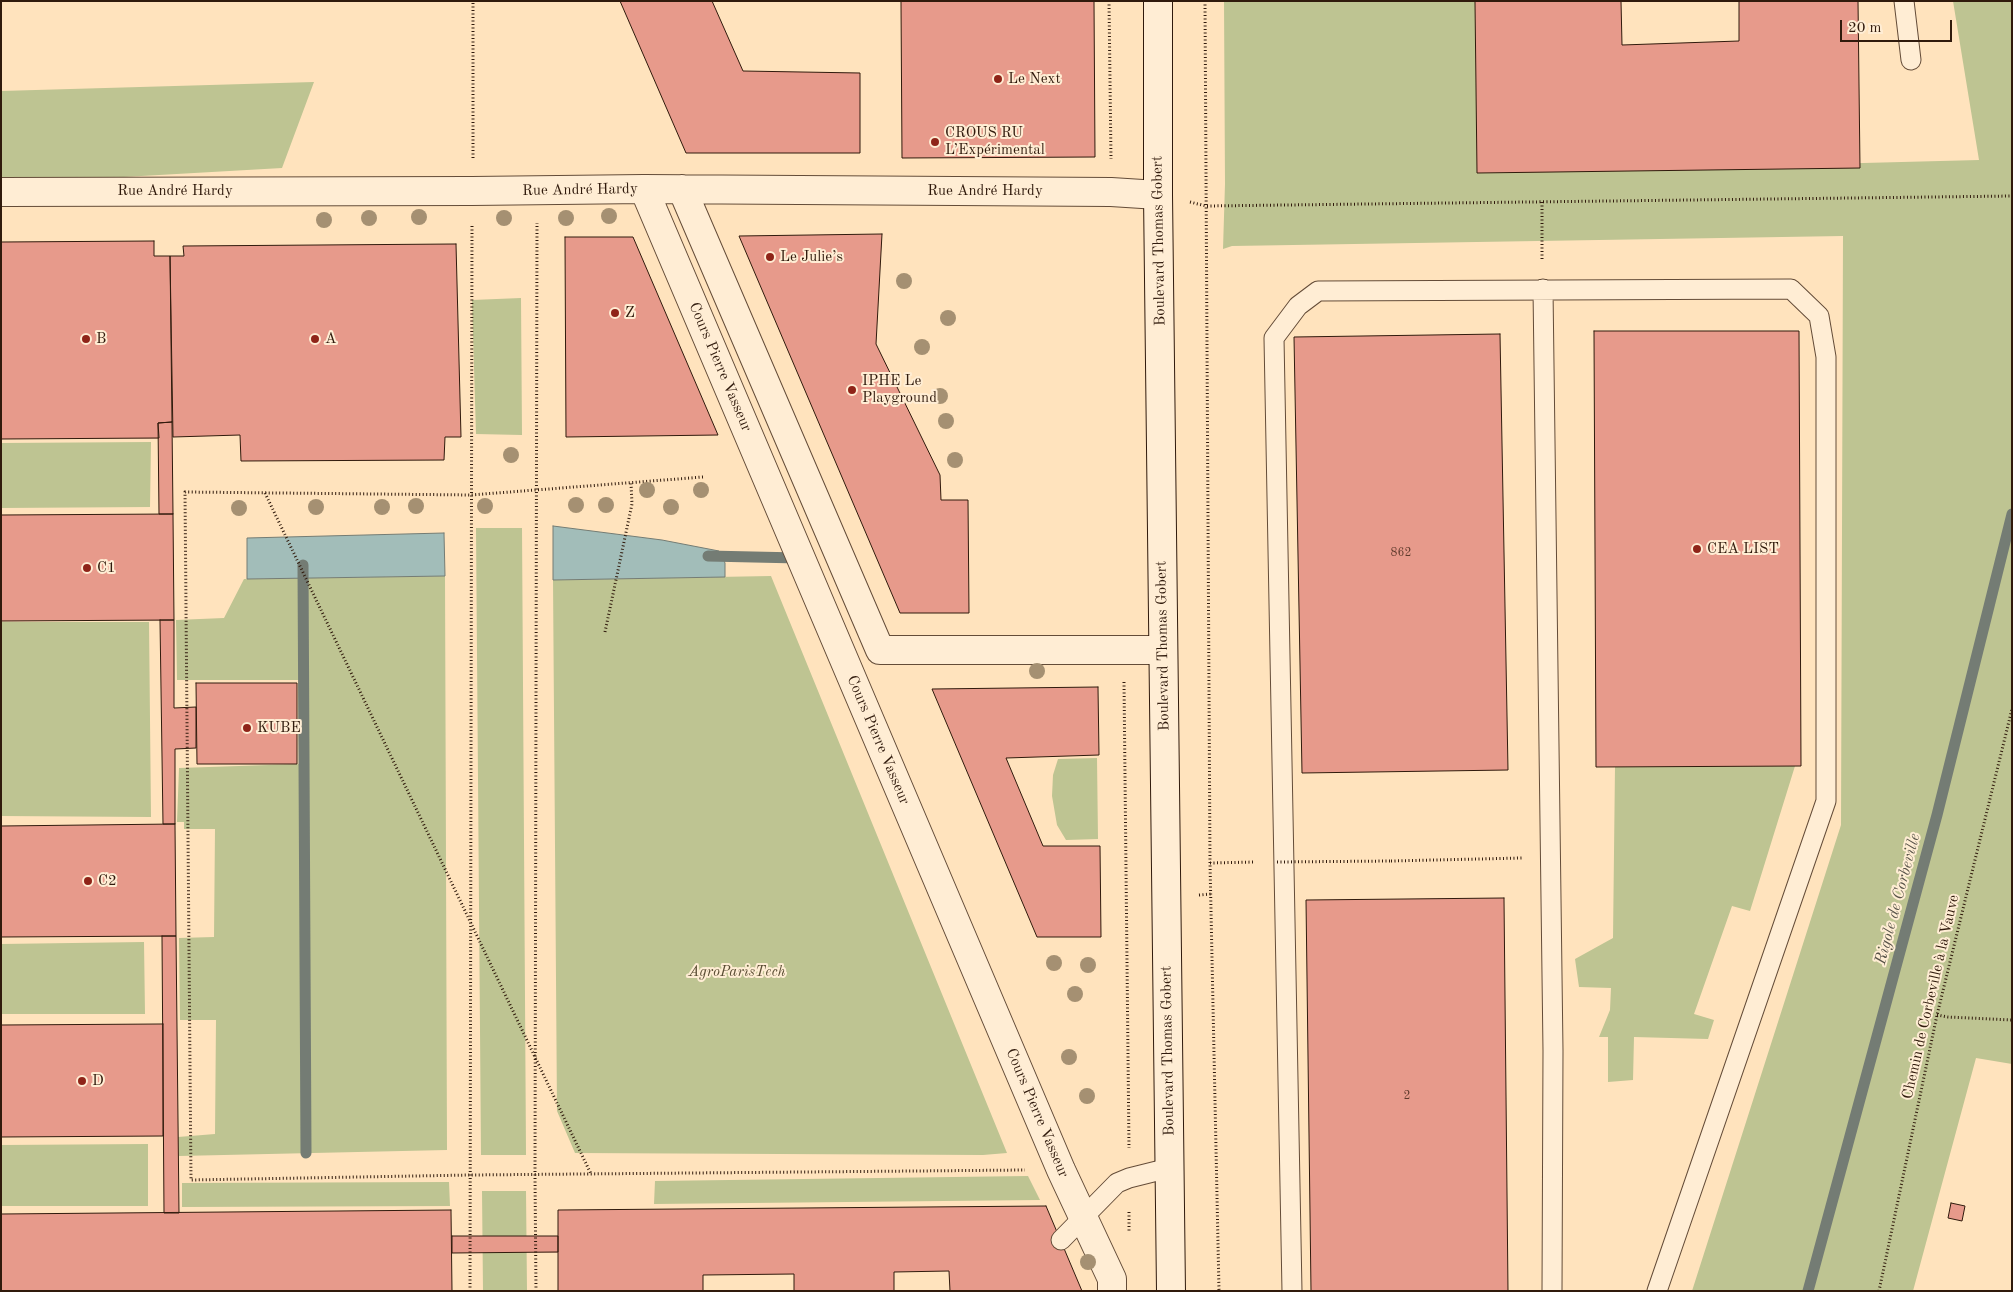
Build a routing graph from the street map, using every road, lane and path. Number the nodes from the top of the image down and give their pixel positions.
1 (473, 1) edge
2 (1109, 1) edge
3 (1158, 1) edge
4 (1205, 1) edge
5 (1904, 1) edge
6 (1911, 60) dead end
7 (644, 189) junction
8 (682, 189) junction
9 (538, 190) junction
10 (472, 191) junction
11 (1, 192) edge
12 (1110, 192) junction
13 (1158, 194) junction
14 (2012, 196) edge
15 (1542, 202) junction
16 (1206, 206) junction
17 (1543, 289) junction
18 (703, 477) dead end
19 (631, 483) junction
20 (537, 491) junction
21 (265, 493) junction
22 (471, 494) junction
23 (605, 632) dead end
24 (1163, 650) junction
25 (2012, 709) edge
26 (1551, 858) junction
27 (1228, 862) dead end
28 (1277, 862) dead end
29 (1210, 863) junction
30 (470, 923) junction
31 (1936, 1015) junction
32 (2012, 1020) edge
33 (536, 1059) junction
34 (1169, 1168) junction
35 (1060, 1170) junction
36 (591, 1174) junction
37 (470, 1175) junction
38 (535, 1175) junction
39 (1129, 1178) junction
40 (1082, 1219) junction
41 (1129, 1234) dead end
42 (1061, 1240) dead end
43 (470, 1291) edge
44 (536, 1291) edge
45 (1112, 1291) edge
46 (1170, 1291) edge
47 (1218, 1291) edge
48 (1292, 1291) edge
49 (1552, 1291) edge
50 (1657, 1291) edge
51 (1879, 1291) edge

1 - 10 path
2 - 12 path
3 - 13 street, Boulevard Thomas Gobert
4 - 16 path
5 - 6 lane
7 - 8 street, Rue André Hardy
7 - 9 street, Rue André Hardy
7 - 35 street, Cours Pierre Vasseur
8 - 12 street, Rue André Hardy
8 - 24 street
9 - 10 street, Rue André Hardy
9 - 20 path
10 - 11 street, Rue André Hardy
10 - 22 path
12 - 13 street, Rue André Hardy
13 - 24 street, Boulevard Thomas Gobert
14 - 15 path
15 - 16 path
15 - 17 path
16 - 29 path
17 - 26 lane
17 - 48 lane
17 - 50 lane
18 - 19 path
19 - 20 path
19 - 23 path
20 - 22 path
20 - 33 path
21 - 22 path
21 - 30 path
21 - 37 path
22 - 30 path
24 - 34 street, Boulevard Thomas Gobert
24 - 39 path
25 - 31 path, Chemin de Corbeville à la Vauve
26 - 28 path, bridge
26 - 49 lane
27 - 29 path
29 - 47 path
30 - 33 path
30 - 37 path
31 - 32 path
31 - 51 path, Chemin de Corbeville à la Vauve
33 - 36 path
33 - 38 path
34 - 39 lane
34 - 46 street, Boulevard Thomas Gobert
35 - 36 path
35 - 40 street, Cours Pierre Vasseur
36 - 38 path
37 - 38 path
37 - 43 path
38 - 44 path
39 - 40 lane
39 - 41 path
40 - 42 lane
40 - 45 street, Cours Pierre Vasseur

